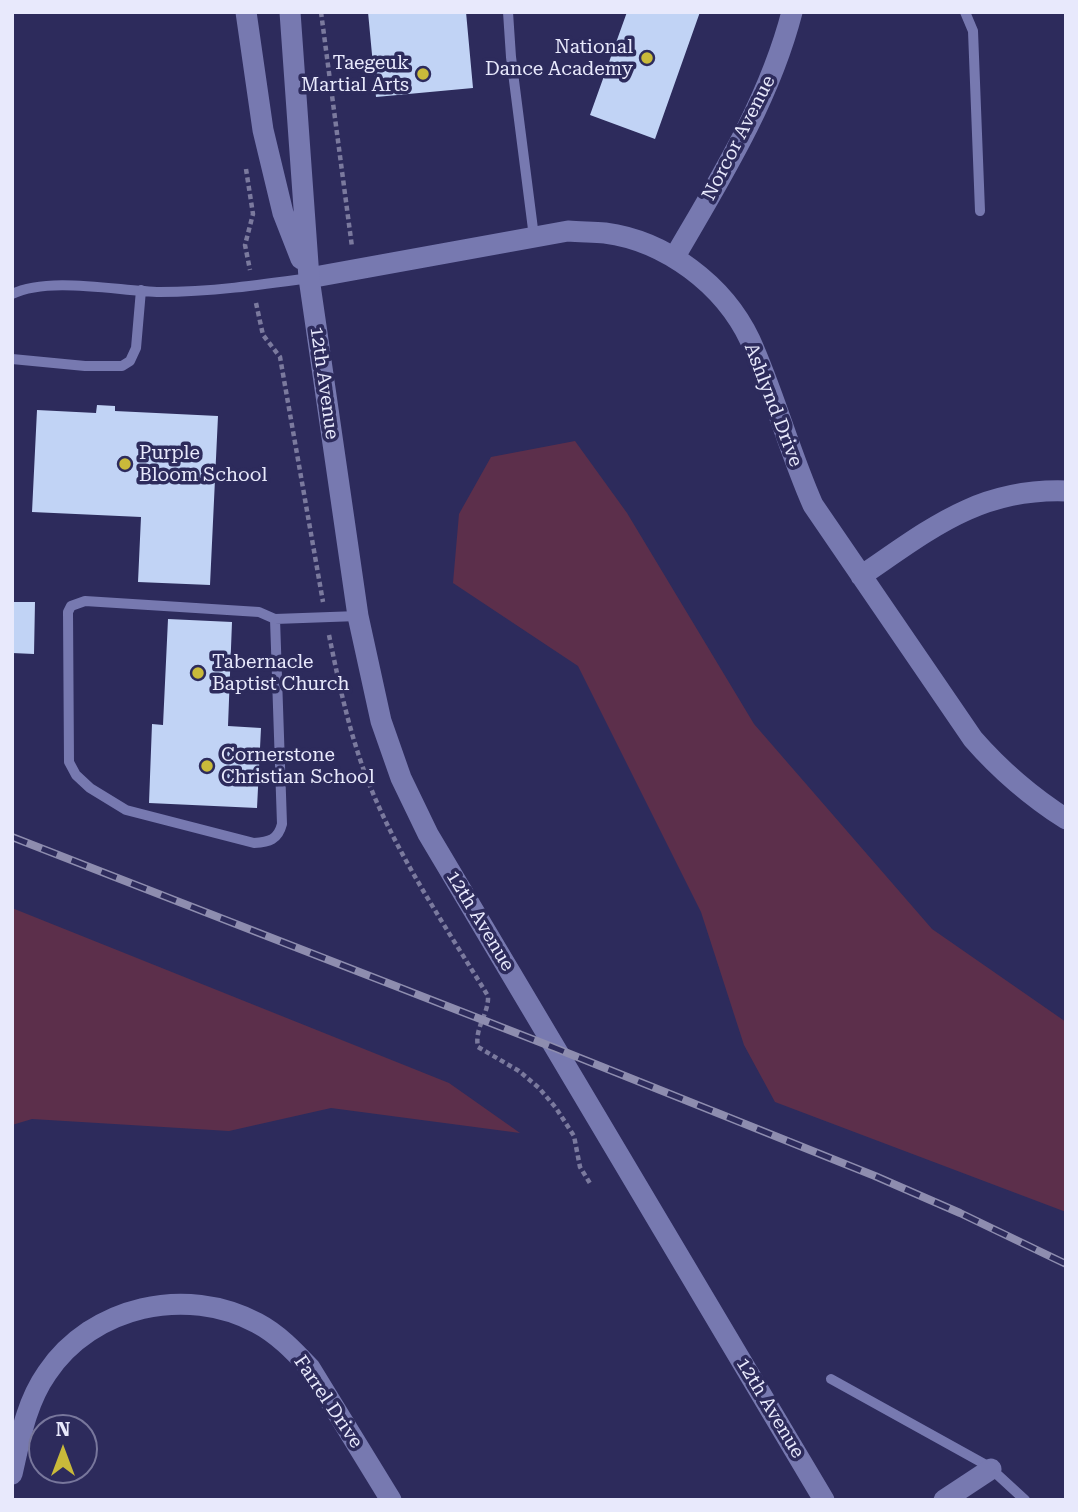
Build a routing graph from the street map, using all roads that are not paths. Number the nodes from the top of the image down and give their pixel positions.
1 (246, 12) edge
2 (290, 12) edge
3 (508, 12) edge
4 (792, 12) edge
5 (965, 12) edge
6 (980, 211) dead end
7 (534, 237) junction
8 (674, 258) junction
9 (309, 278) junction
10 (141, 290) junction
11 (12, 294) edge
12 (12, 359) edge
13 (1066, 491) edge
14 (860, 576) junction
15 (358, 616) junction
16 (275, 618) junction
17 (1066, 819) edge
18 (831, 1379) dead end
19 (991, 1469) junction
20 (12, 1474) edge
21 (391, 1500) edge
22 (824, 1500) edge
23 (944, 1500) edge
24 (1025, 1500) edge

1 - 9 street, 12th Avenue
2 - 9 street, 12th Avenue
3 - 7 lane
4 - 8 street, Norcor Avenue
5 - 6 lane
7 - 8 street, Ashlynd Drive
7 - 9 street, Ashlynd Drive
8 - 14 street, Ashlynd Drive
9 - 10 lane
9 - 15 street, 12th Avenue
10 - 11 lane
10 - 12 lane
13 - 14 street
14 - 17 street, Ashlynd Drive
15 - 16 lane
15 - 22 street, 12th Avenue
16 - 16 lane
18 - 19 lane
19 - 23 street
19 - 24 lane
20 - 21 street, Farrel Drive

